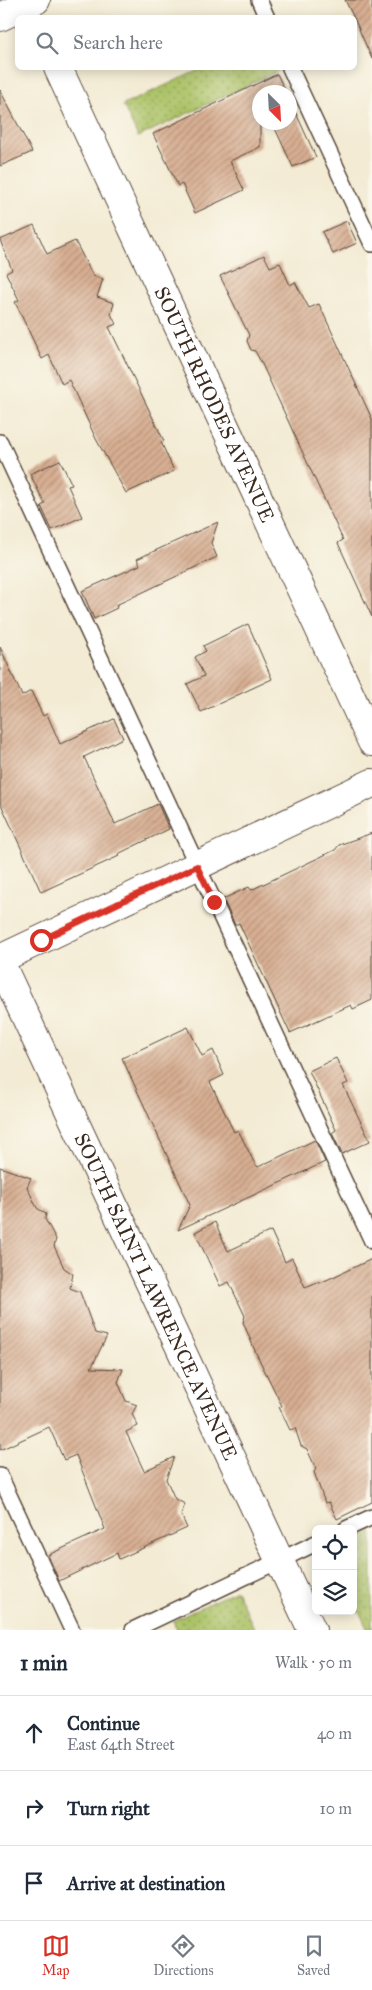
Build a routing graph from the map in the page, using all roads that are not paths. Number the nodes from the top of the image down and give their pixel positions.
1 (258, 0) edge
2 (32, 5) edge
3 (266, 15) edge
4 (0, 17) edge
5 (59, 70) edge
6 (291, 70) edge
7 (372, 244) edge
8 (0, 442) edge
9 (372, 742) edge
10 (372, 783) edge
11 (197, 866) junction
12 (0, 960) edge
13 (372, 1241) edge
14 (0, 1476) edge
15 (372, 1516) edge
16 (354, 1525) edge
17 (312, 1545) edge
18 (279, 1560) junction
19 (72, 1630) edge
20 (133, 1630) edge
21 (312, 1630) edge

1 - 3 lane
2 - 4 street
5 - 9 street, SOUTH RHODES AVENUE
6 - 7 lane
8 - 11 lane
10 - 11 street
11 - 12 street
11 - 13 lane
12 - 18 street, SOUTH SAINT LAWRENCE AVENUE
14 - 19 lane
15 - 16 lane
17 - 18 lane
18 - 20 lane
18 - 21 street, SOUTH SAINT LAWRENCE AVENUE

